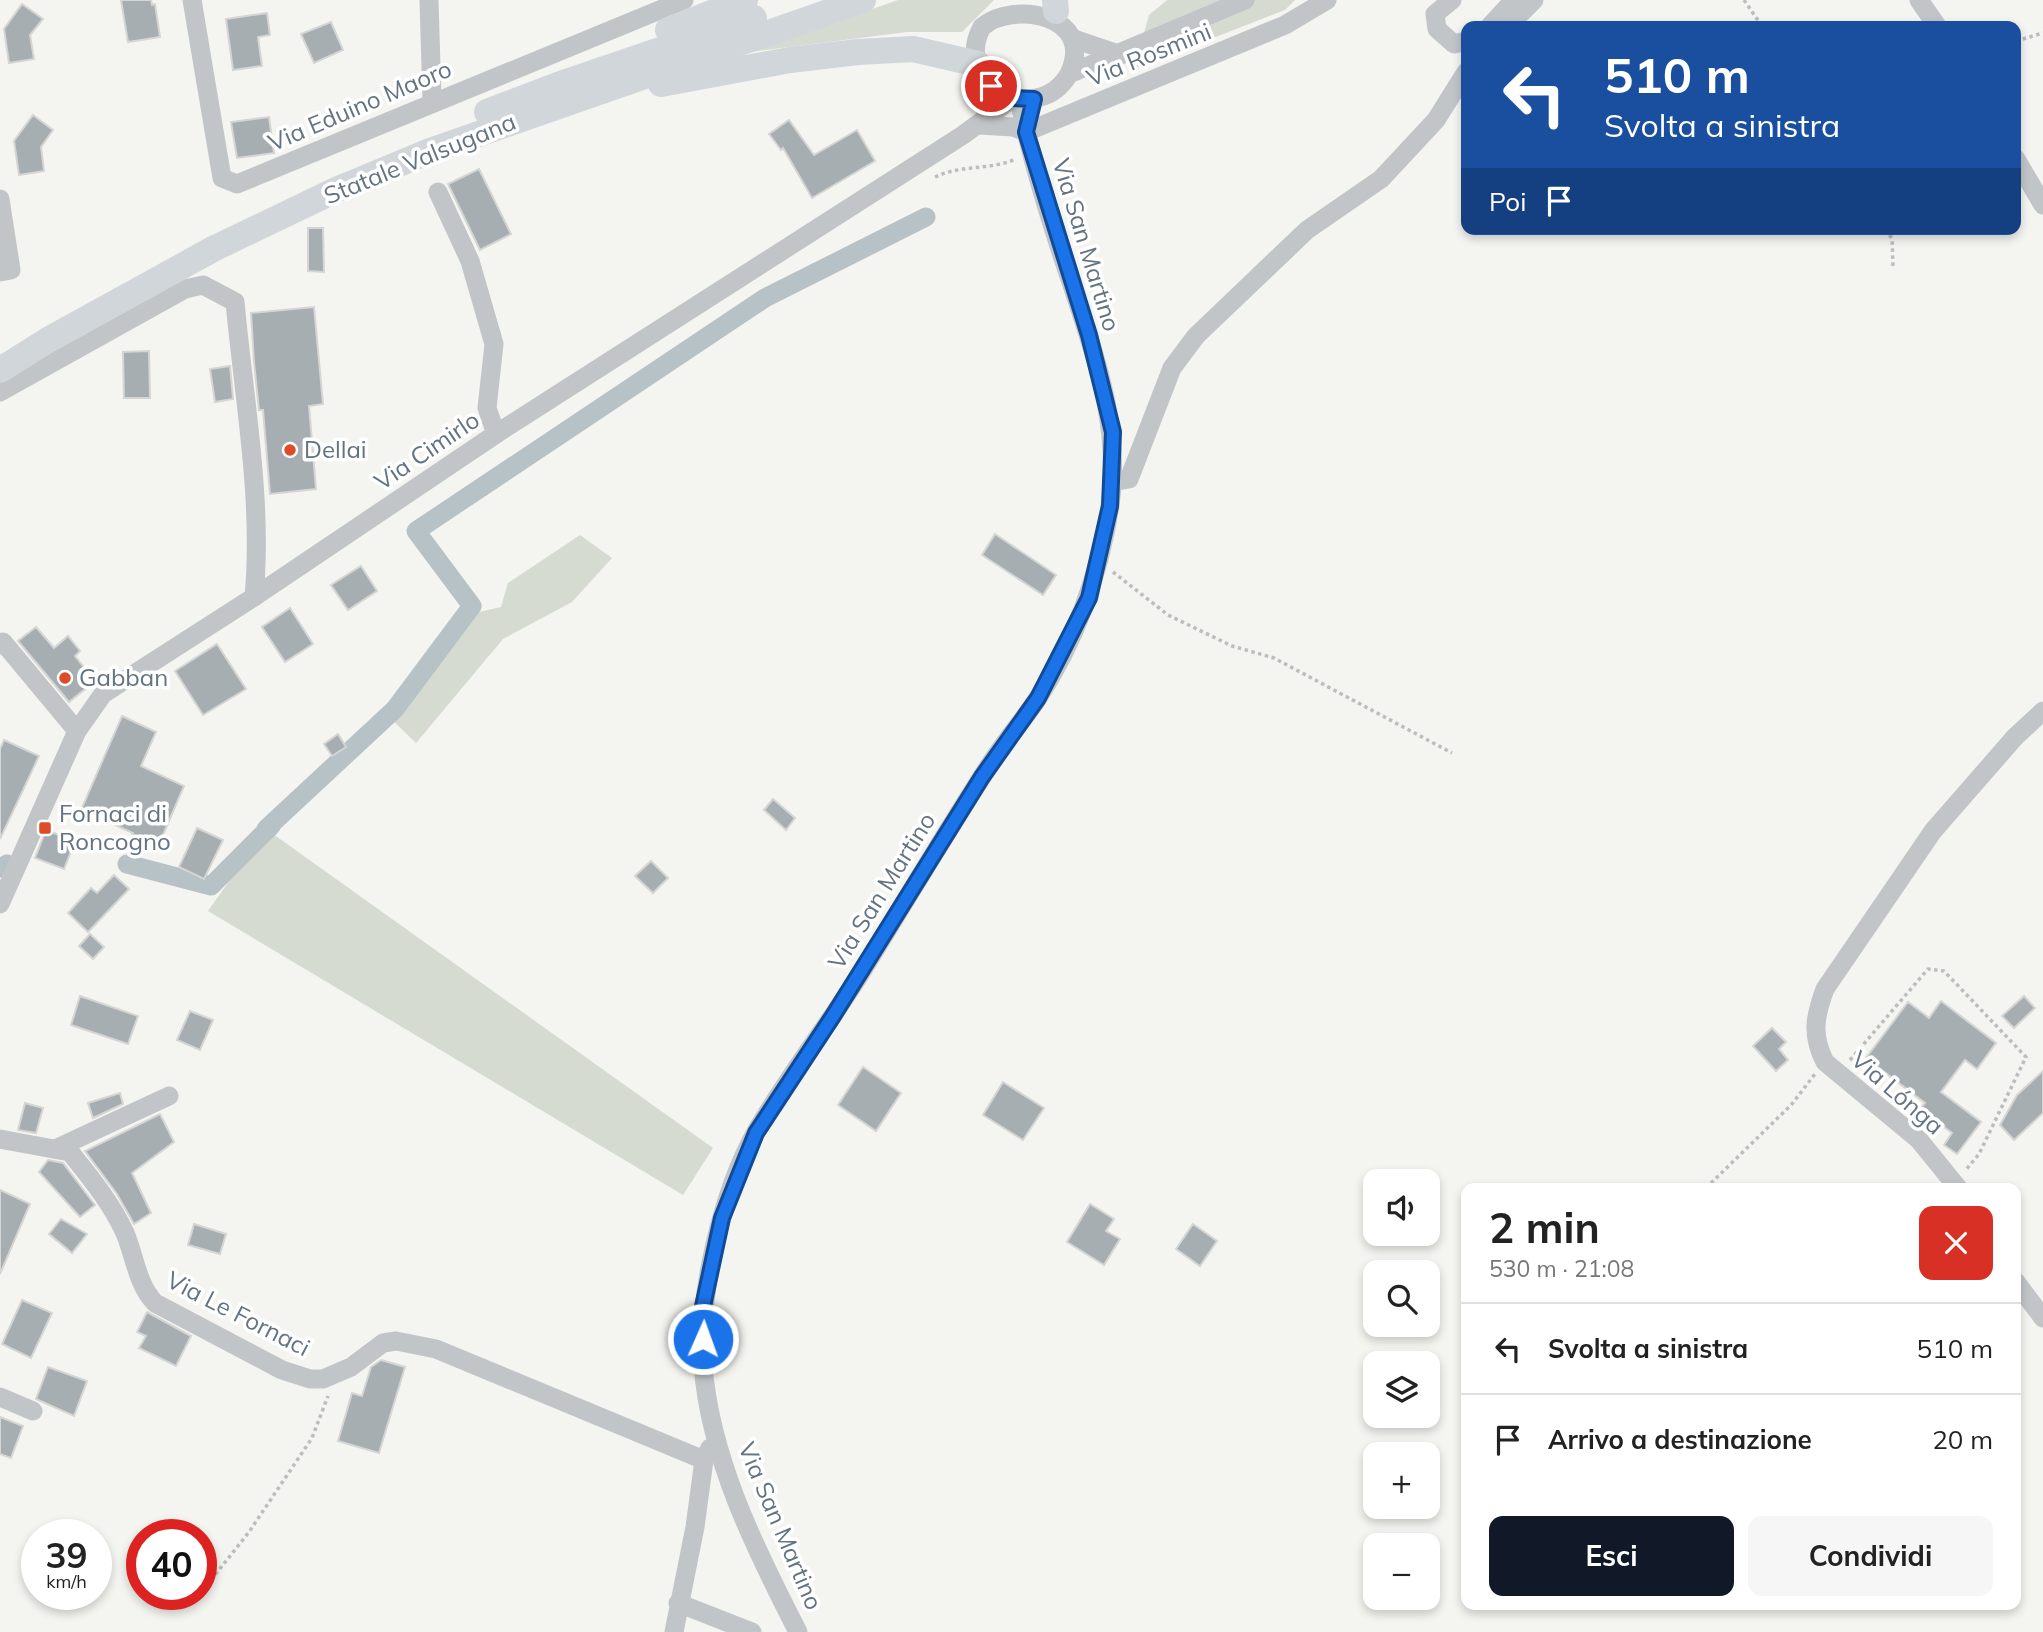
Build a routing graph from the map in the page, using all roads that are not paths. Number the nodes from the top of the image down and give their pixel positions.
1 (192, 0) edge
2 (429, 0) edge
3 (684, 0) edge
4 (745, 0) edge
5 (809, 0) edge
6 (863, 0) edge
7 (1245, 0) edge
8 (1327, 0) edge
9 (1452, 0) edge
10 (1514, 0) edge
11 (1534, 0) edge
12 (1919, 0) edge
13 (1055, 6) edge
14 (1495, 21) edge
15 (1513, 21) edge
16 (1934, 21) edge
17 (1074, 39) junction
18 (1461, 42) edge
19 (1121, 55) junction
20 (978, 64) junction
21 (1069, 74) junction
22 (1461, 80) edge
23 (994, 89) junction
24 (570, 91) junction
25 (1022, 99) junction
26 (432, 101) junction
27 (979, 125) junction
28 (1026, 132) junction
29 (2021, 168) edge
30 (438, 192) dead end
31 (0, 200) edge
32 (2043, 205) edge
33 (6, 271) edge
34 (0, 353) edge
35 (0, 370) edge
36 (0, 392) edge
37 (496, 434) junction
38 (1112, 482) junction
39 (254, 597) junction
40 (0, 645) edge
41 (2043, 711) edge
42 (77, 731) junction
43 (0, 904) edge
44 (169, 1096) dead end
45 (0, 1139) edge
46 (55, 1149) junction
47 (1955, 1183) edge
48 (2021, 1289) edge
49 (2043, 1318) edge
50 (0, 1397) edge
51 (33, 1411) dead end
52 (716, 1437) junction
53 (704, 1460) junction
54 (678, 1602) junction
55 (674, 1632) edge
56 (752, 1632) edge
57 (798, 1632) edge

1 - 26 street, Via Eduino Maoro
2 - 26 street
3 - 26 street, Via Eduino Maoro
4 - 24 highway
5 - 24 highway, Statale Valsugana
6 - 24 highway, Statale Valsugana
7 - 19 street
8 - 28 street, Via Rosmini
9 - 18 street
10 - 14 street
11 - 15 street
12 - 16 street
13 - 17 street
13 - 20 street
17 - 19 street
17 - 21 street
19 - 21 street
20 - 23 street
20 - 24 highway
21 - 25 street
22 - 38 street
23 - 25 street
23 - 27 street
24 - 34 highway, Statale Valsugana
24 - 35 highway, Statale Valsugana
25 - 27 street, Via Cimirlo
25 - 28 street
27 - 28 street
27 - 37 street, Via Cimirlo
28 - 38 street, Via San Martino
29 - 32 street
30 - 37 street
31 - 33 street
36 - 39 street
37 - 39 street, Via Cimirlo
38 - 52 street, Via San Martino
39 - 42 street, Via Cimirlo
40 - 42 street
41 - 47 street, Via Lónga
42 - 43 street, Via Cimirlo
44 - 46 street
45 - 46 street, Via Le Fornaci
46 - 53 street, Via Le Fornaci
48 - 49 street
50 - 51 street
52 - 53 street
52 - 57 street, Via San Martino
53 - 54 street
54 - 55 street
54 - 56 street

